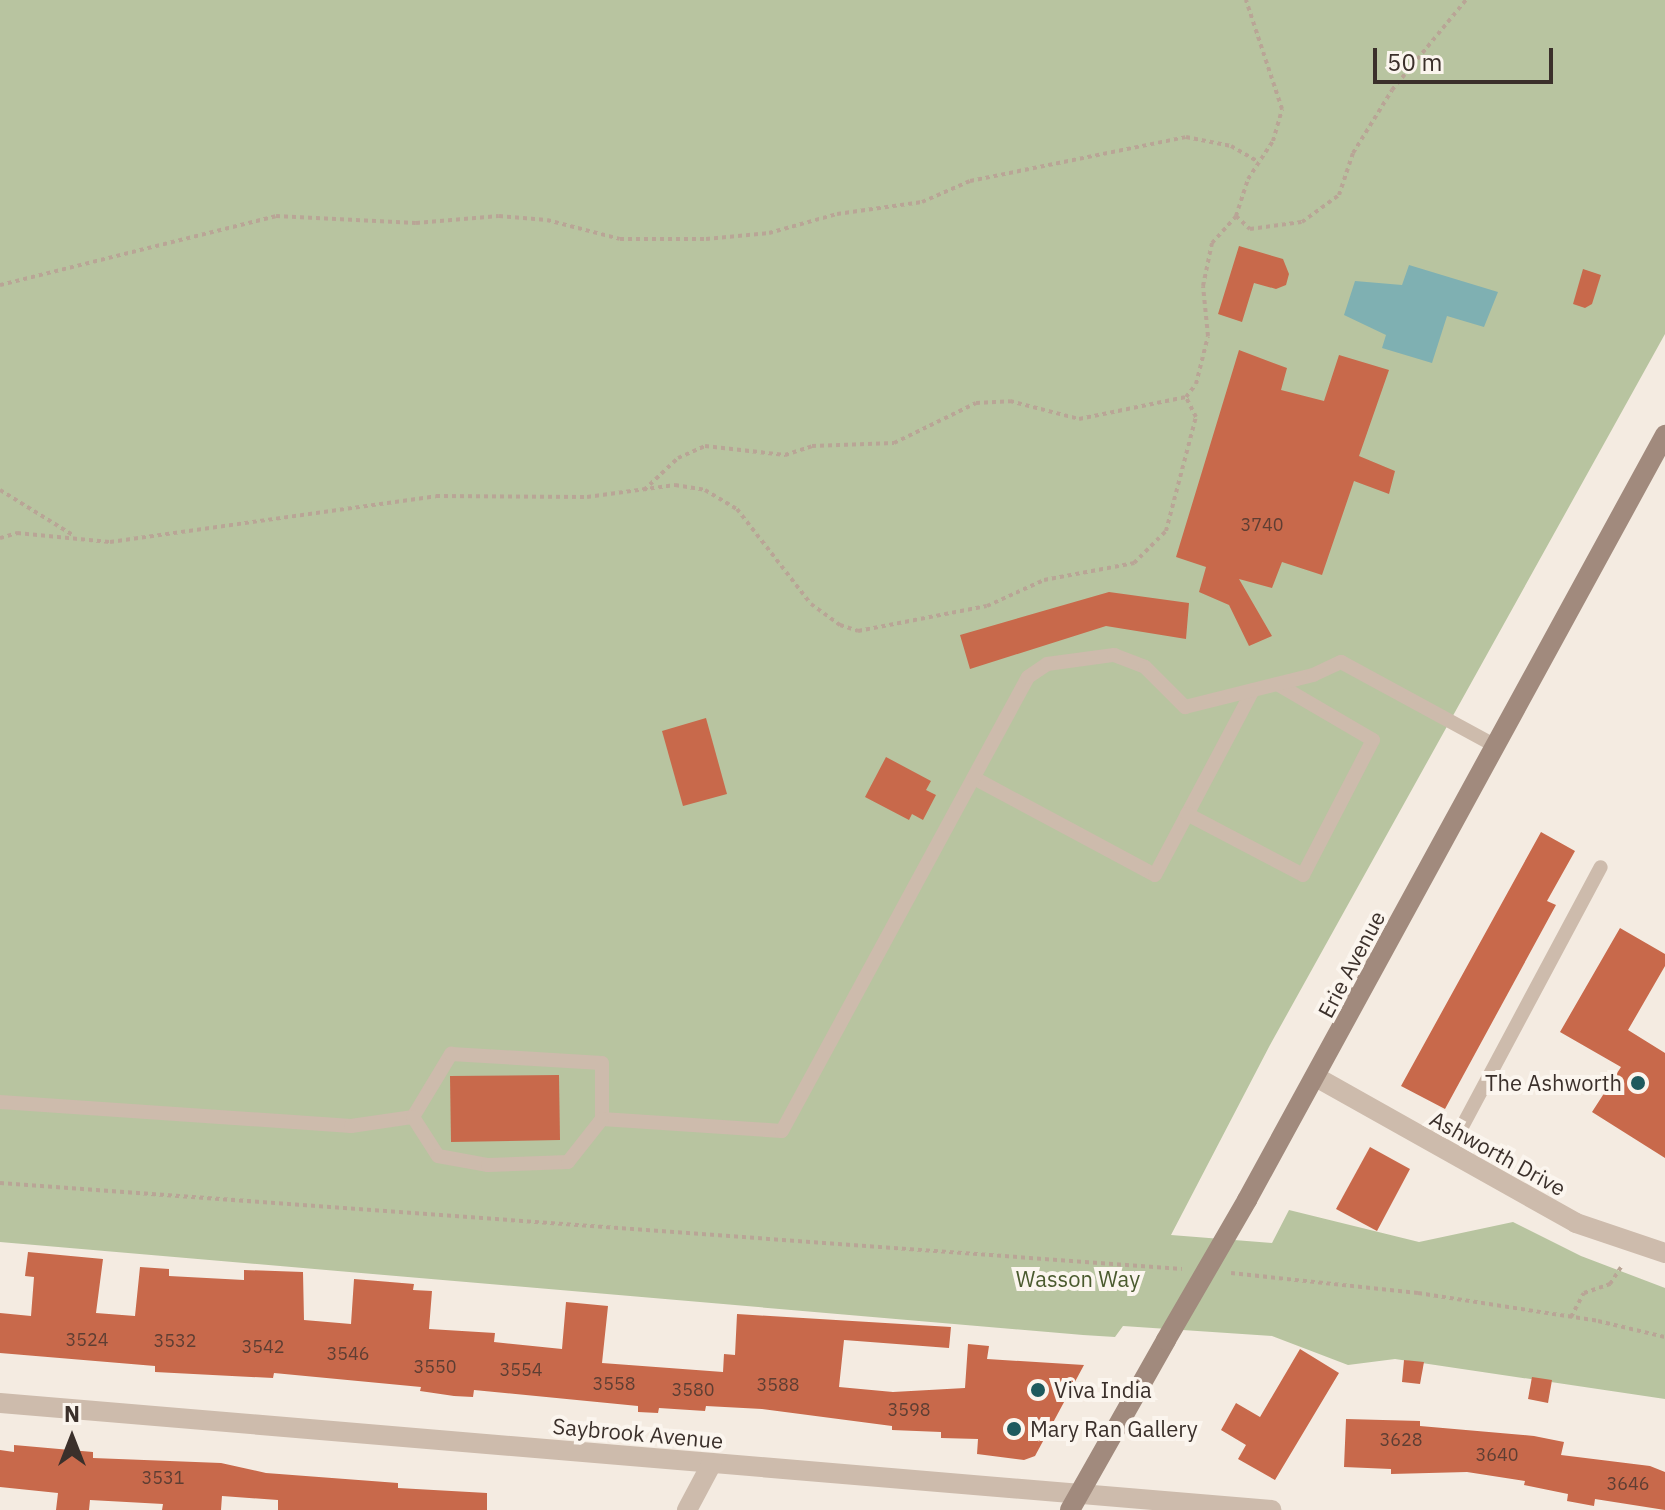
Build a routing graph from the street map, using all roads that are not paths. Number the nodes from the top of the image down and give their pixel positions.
1 (1665, 435) edge
2 (1277, 684) junction
3 (1253, 690) junction
4 (1496, 746) junction
5 (974, 778) junction
6 (1187, 814) junction
7 (1601, 867) dead end
8 (1316, 1077) junction
9 (0, 1102) edge
10 (413, 1117) junction
11 (602, 1119) junction
12 (1448, 1153) junction
13 (1665, 1253) edge
14 (0, 1403) edge
15 (712, 1463) junction
16 (1074, 1501) edge
17 (687, 1510) edge
18 (1272, 1510) edge

1 - 4 street, Erie Avenue
2 - 3 lane
2 - 4 lane
2 - 6 lane
3 - 5 lane
3 - 6 lane
4 - 8 street, Erie Avenue
5 - 6 lane
5 - 11 lane
7 - 12 lane
8 - 12 street, Ashworth Drive
8 - 16 street, Erie Avenue, bridge
9 - 10 lane
10 - 11 lane
10 - 11 lane
12 - 13 street, Ashworth Drive
14 - 15 street, Saybrook Avenue
15 - 16 street, Saybrook Avenue
15 - 17 street
16 - 18 street, Saybrook Avenue

